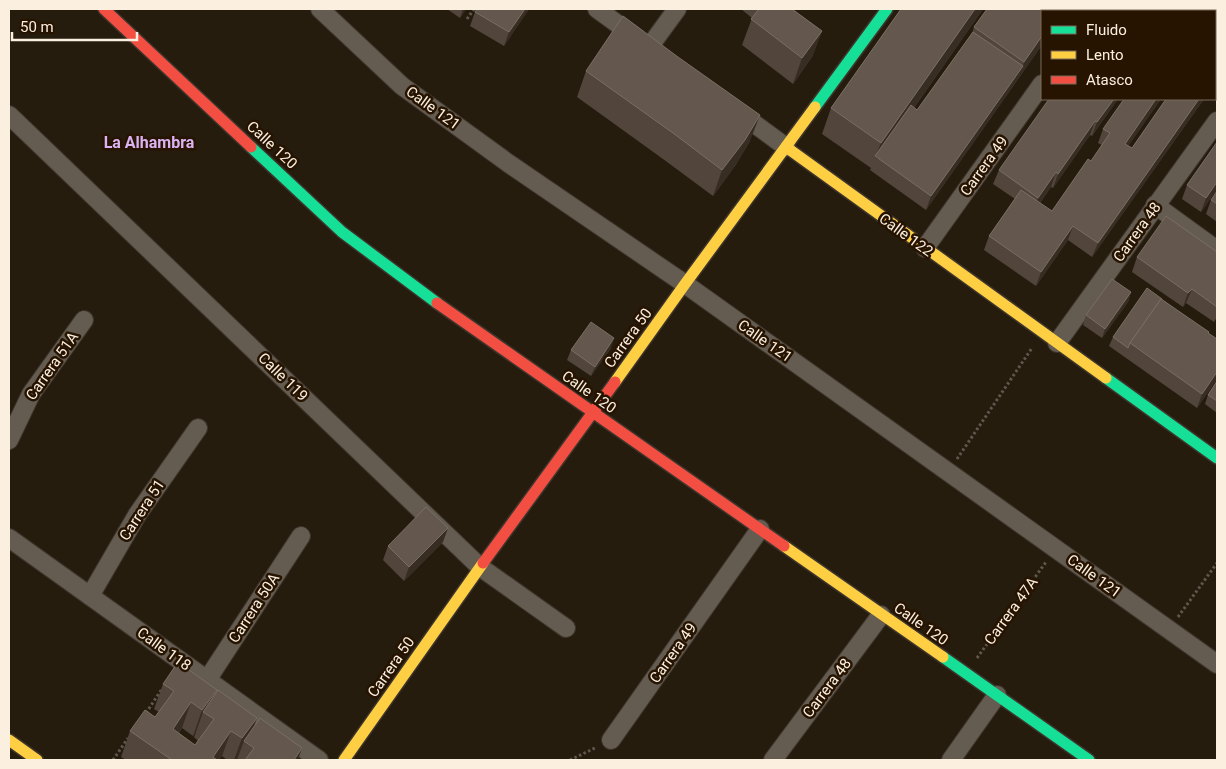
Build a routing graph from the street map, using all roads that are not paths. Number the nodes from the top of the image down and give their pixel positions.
1 (104, 9) edge
2 (320, 9) edge
3 (597, 9) edge
4 (677, 9) edge
5 (887, 9) edge
6 (650, 46) junction
7 (666, 58) edge
8 (1041, 85) edge
9 (721, 99) edge
10 (9, 115) edge
11 (1217, 121) edge
12 (786, 146) junction
13 (1156, 206) junction
14 (925, 248) junction
15 (1217, 250) edge
16 (685, 284) junction
17 (84, 320) dead end
18 (1057, 343) junction
19 (593, 413) junction
20 (198, 428) dead end
21 (9, 440) edge
22 (1217, 458) edge
23 (760, 529) junction
24 (300, 536) dead end
25 (9, 538) edge
26 (480, 567) junction
27 (90, 596) junction
28 (881, 615) junction
29 (566, 628) dead end
30 (1217, 664) edge
31 (207, 680) junction
32 (997, 695) junction
33 (9, 740) edge
34 (611, 740) road end
35 (37, 760) edge
36 (319, 760) edge
37 (344, 760) edge
38 (773, 760) edge
39 (951, 760) edge
40 (1089, 760) edge

1 - 19 street, Calle 120
2 - 16 street, Calle 121
3 - 6 street
4 - 6 street
5 - 12 street, Carrera 50
6 - 7 street
8 - 14 street, Carrera 49
9 - 12 street, Calle 122
10 - 26 street, Calle 119
11 - 13 street, Carrera 48
12 - 14 street, Calle 122
12 - 16 street, Carrera 50
13 - 15 street
13 - 18 street, Carrera 48
14 - 18 street, Calle 122
16 - 19 street, Carrera 50
16 - 30 street, Calle 121
17 - 21 street, Carrera 51A
18 - 22 street, Calle 122
19 - 23 street, Calle 120
19 - 26 street, Carrera 50
20 - 27 street, Carrera 51
23 - 28 street, Calle 120
23 - 34 street, Carrera 49
24 - 31 street, Carrera 50A
25 - 27 street, Calle 118
26 - 29 street, Calle 119
26 - 37 street, Carrera 50
27 - 31 street, Calle 118
28 - 32 street, Calle 120
28 - 38 street, Carrera 48
31 - 36 street, Calle 118
32 - 39 street
32 - 40 street, Calle 120
33 - 35 street

